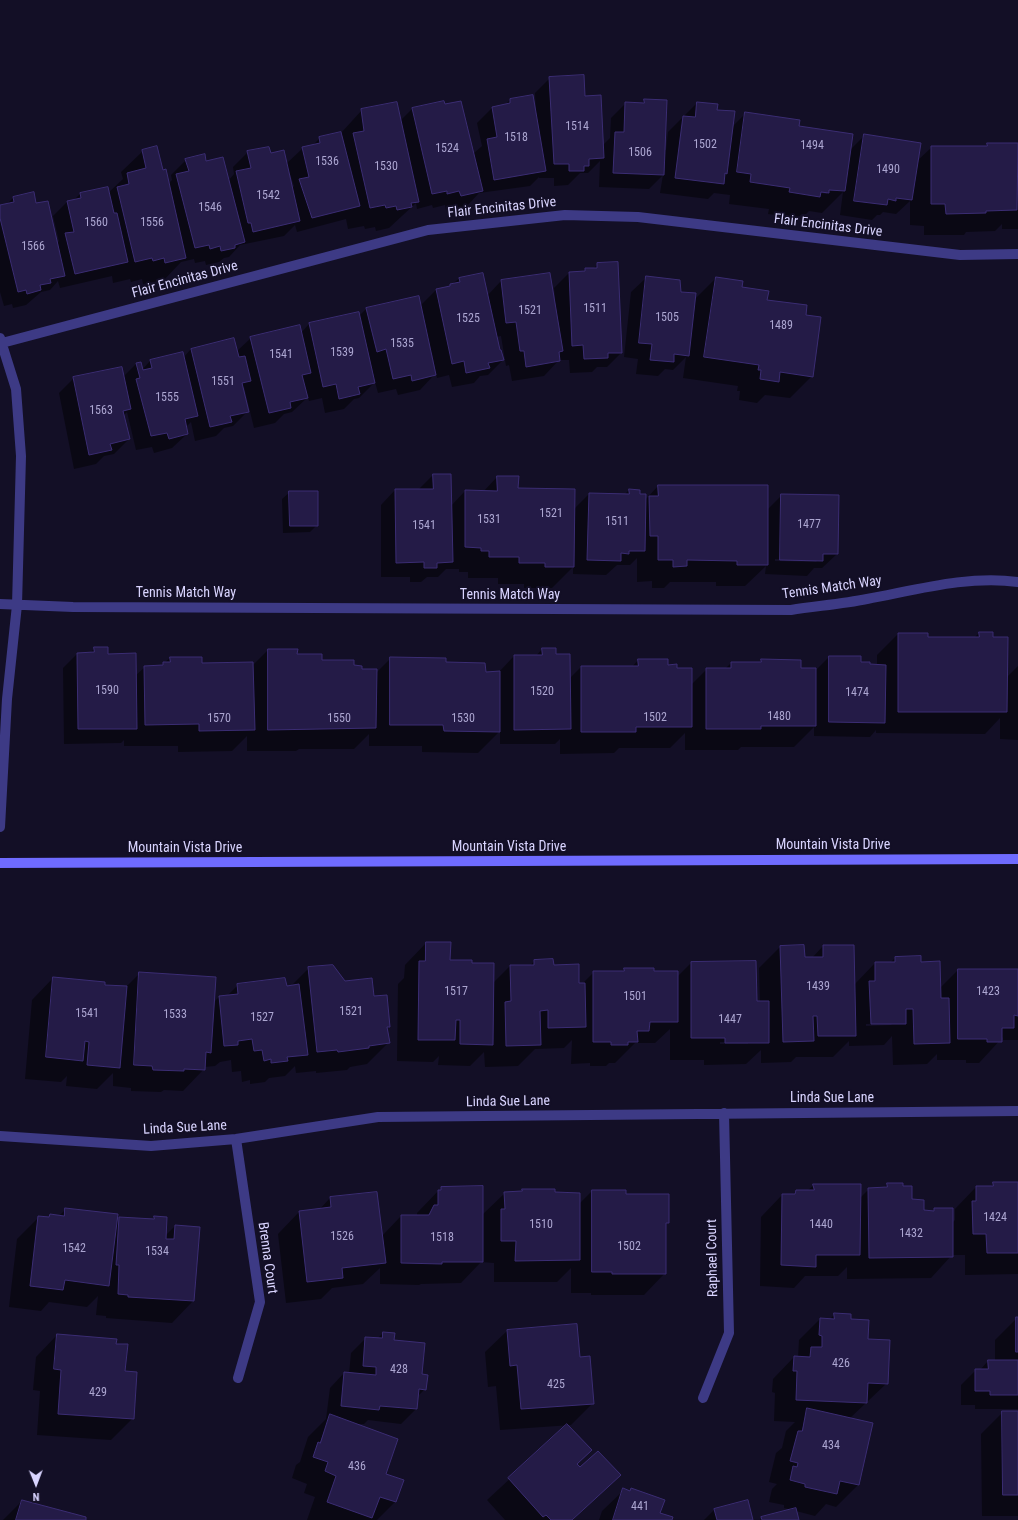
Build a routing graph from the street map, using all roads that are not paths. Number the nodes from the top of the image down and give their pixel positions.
1 (1018, 254) edge
2 (1, 340) edge
3 (1018, 582) edge
4 (0, 604) edge
5 (17, 605) junction
6 (0, 827) edge
7 (1018, 859) edge
8 (0, 863) edge
9 (1018, 1110) edge
10 (724, 1113) junction
11 (0, 1136) edge
12 (236, 1139) junction
13 (238, 1378) dead end
14 (703, 1398) dead end

1 - 2 street, Flair Encinitas Drive
2 - 5 street
3 - 5 street, Tennis Match Way
4 - 5 street, Tennis Match Way
5 - 6 street
7 - 8 main road, Mountain Vista Drive
9 - 10 street, Linda Sue Lane
10 - 12 street, Linda Sue Lane
10 - 14 street, Raphael Court
11 - 12 street, Linda Sue Lane
12 - 13 street, Brenna Court

